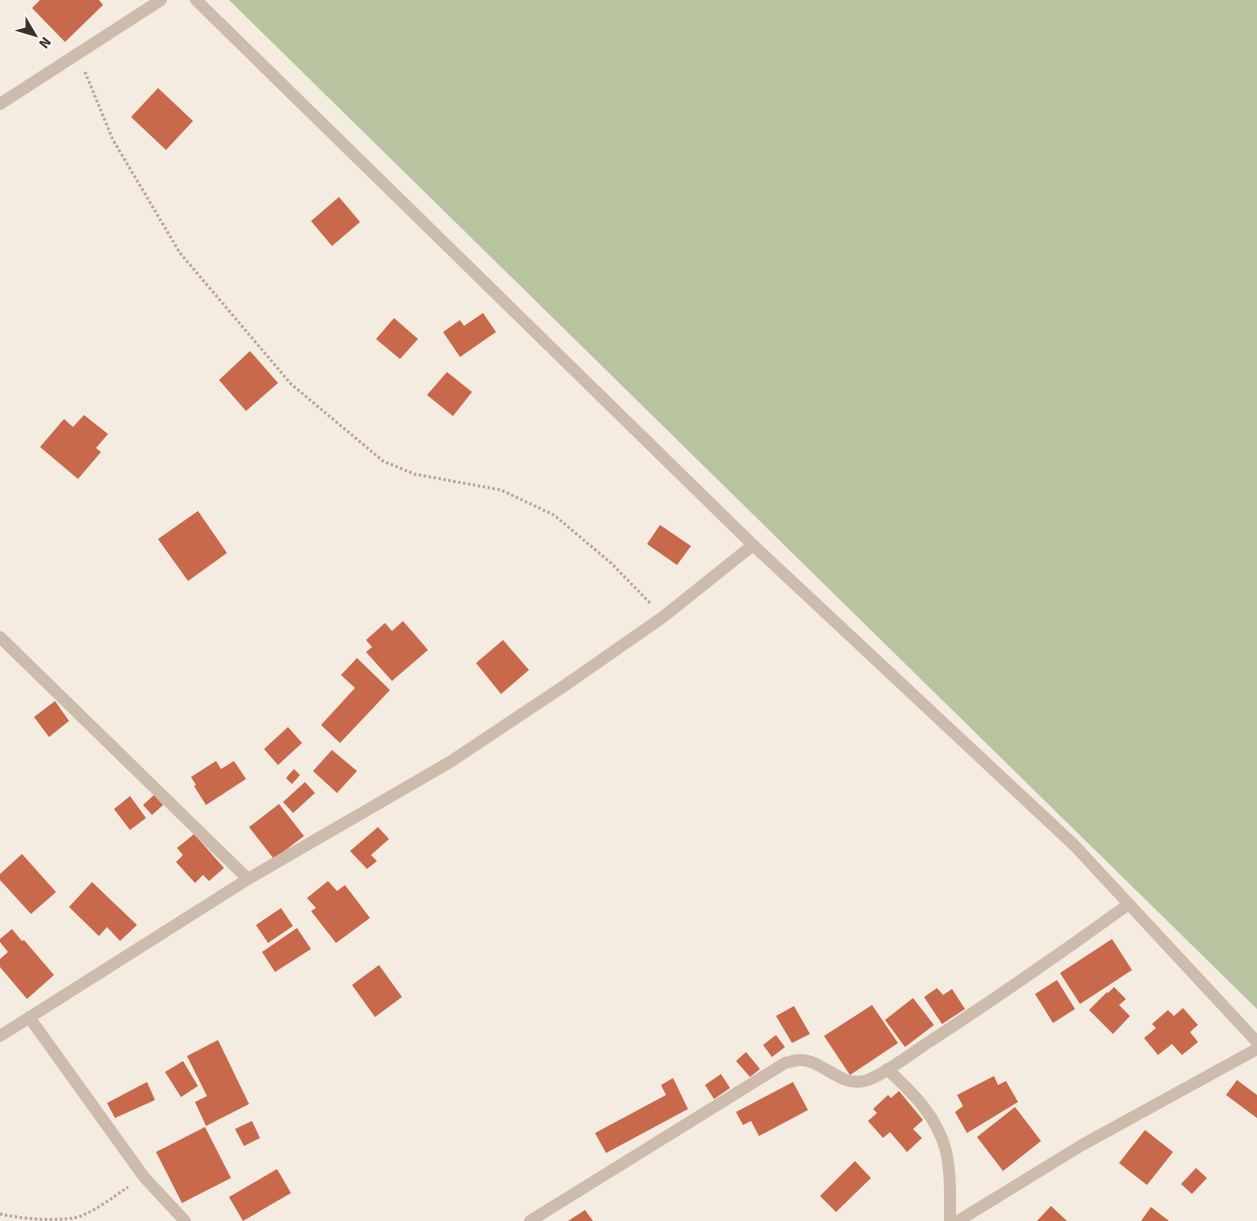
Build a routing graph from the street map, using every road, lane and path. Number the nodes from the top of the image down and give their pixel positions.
1 (161, 0) edge
2 (196, 0) edge
3 (78, 53) junction
4 (0, 104) edge
5 (753, 545) junction
6 (663, 617) junction
7 (0, 637) edge
8 (248, 879) junction
9 (1129, 904) junction
10 (29, 1017) junction
11 (0, 1036) edge
12 (1257, 1042) edge
13 (1257, 1049) edge
14 (887, 1069) junction
15 (144, 1178) junction
16 (0, 1214) edge
17 (185, 1221) edge
18 (530, 1221) edge
19 (950, 1221) edge
20 (958, 1221) edge

1 - 3 street
2 - 5 street
3 - 4 street
3 - 6 path
5 - 6 street
5 - 9 street
6 - 8 street
7 - 8 street
8 - 10 street
9 - 12 street
9 - 14 street
10 - 11 street
10 - 15 street
13 - 20 street
14 - 18 street
14 - 19 street
15 - 16 path
15 - 17 street

